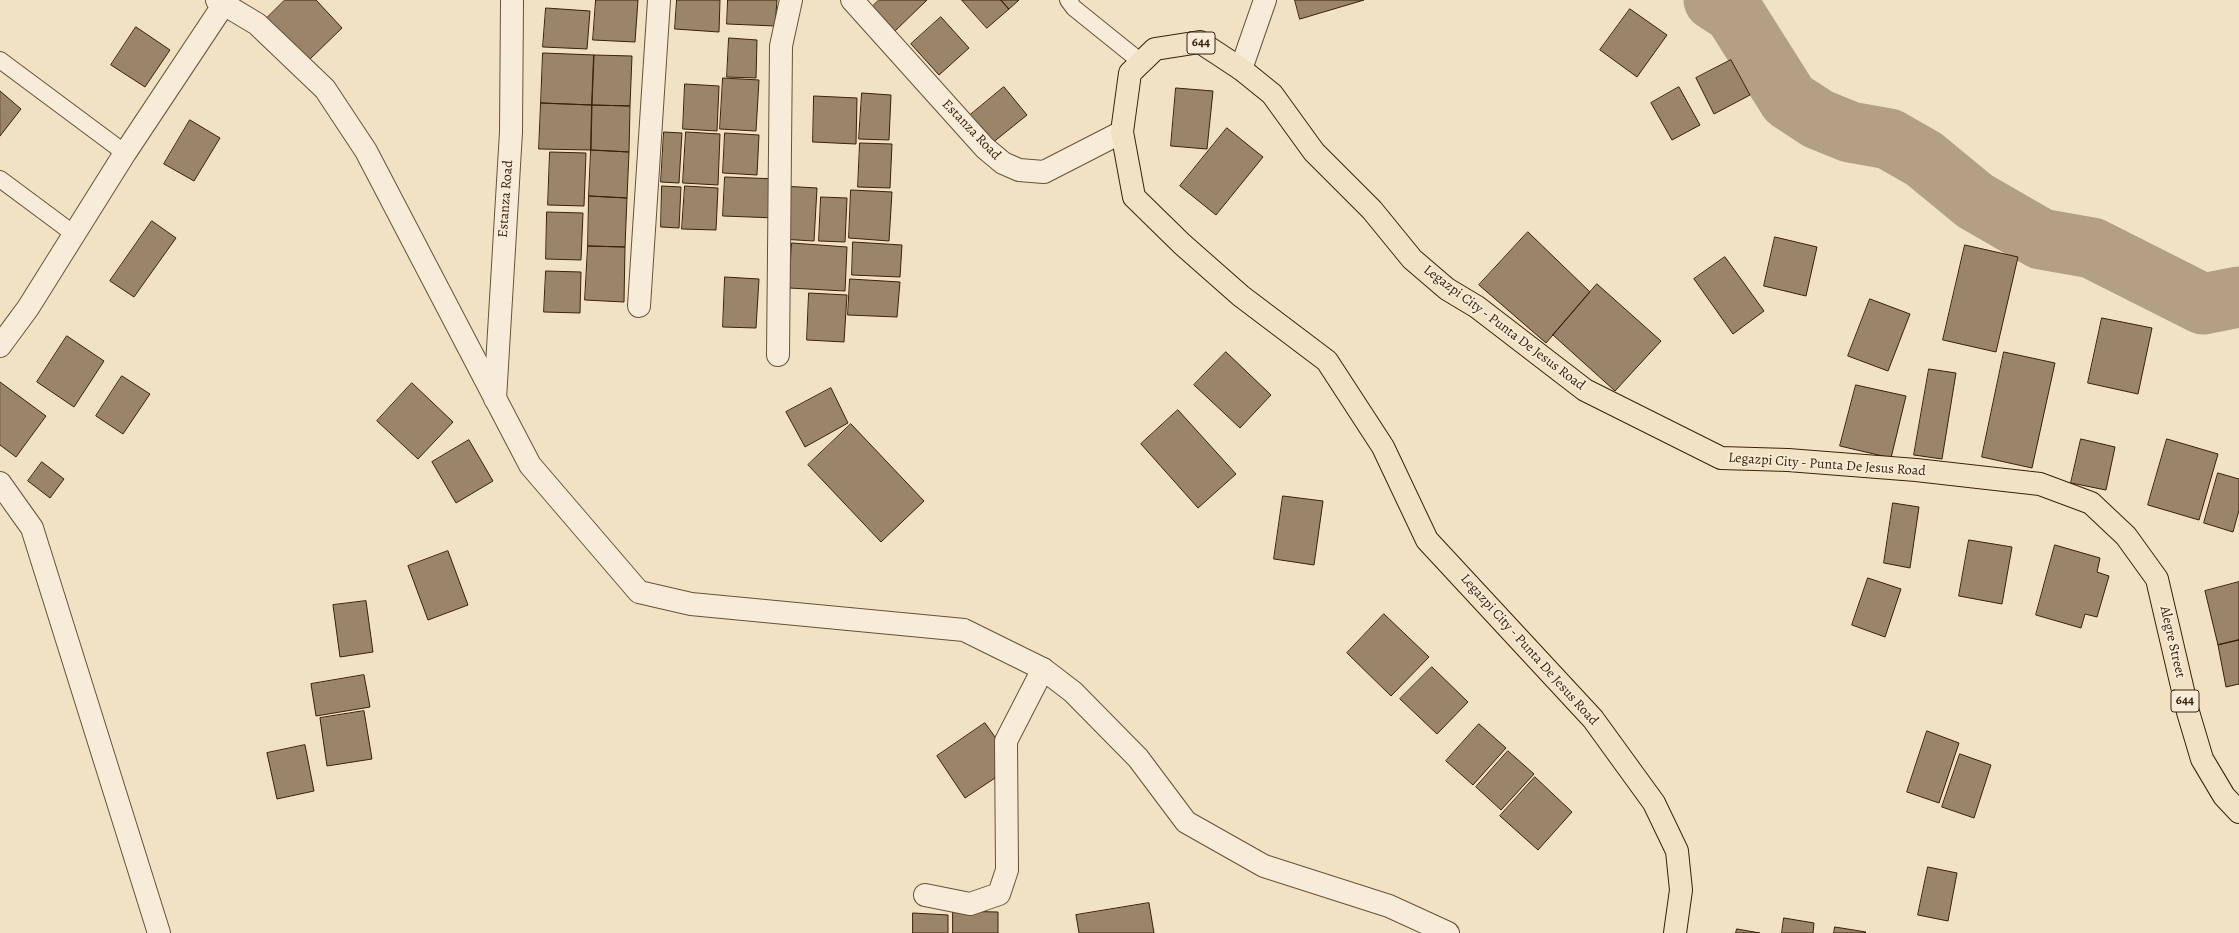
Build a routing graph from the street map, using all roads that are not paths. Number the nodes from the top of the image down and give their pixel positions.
1 (512, 0) edge
2 (659, 0) edge
3 (791, 0) edge
4 (852, 0) edge
5 (1068, 0) edge
6 (1266, 0) edge
7 (221, 2) edge
8 (0, 60) edge
9 (1142, 62) junction
10 (1241, 69) junction
11 (1122, 132) junction
12 (125, 153) junction
13 (0, 179) edge
14 (74, 234) junction
15 (639, 306) dead end
16 (0, 346) edge
17 (778, 355) dead end
18 (495, 399) junction
19 (0, 483) edge
20 (2157, 579) joint
21 (1043, 669) junction
22 (2239, 812) edge
23 (925, 895) dead end
24 (159, 933) edge
25 (1448, 933) edge
26 (1675, 933) edge

1 - 18 street, Estanza Road
2 - 15 street
3 - 17 street
4 - 11 street, Estanza Road
5 - 9 lane
6 - 10 street
7 - 12 street
7 - 18 street
8 - 12 lane
9 - 10 main road, Legazpi City - Punta De Jesus Road / 644
9 - 11 main road, Legazpi City - Punta De Jesus Road / 644
10 - 20 main road, Legazpi City - Punta De Jesus Road / 644
11 - 26 main road, Legazpi City - Punta De Jesus Road / 644
12 - 14 street
13 - 14 lane
14 - 16 street
18 - 21 street
19 - 24 street
20 - 22 main road, Alegre Street / 644
21 - 23 street
21 - 25 street

